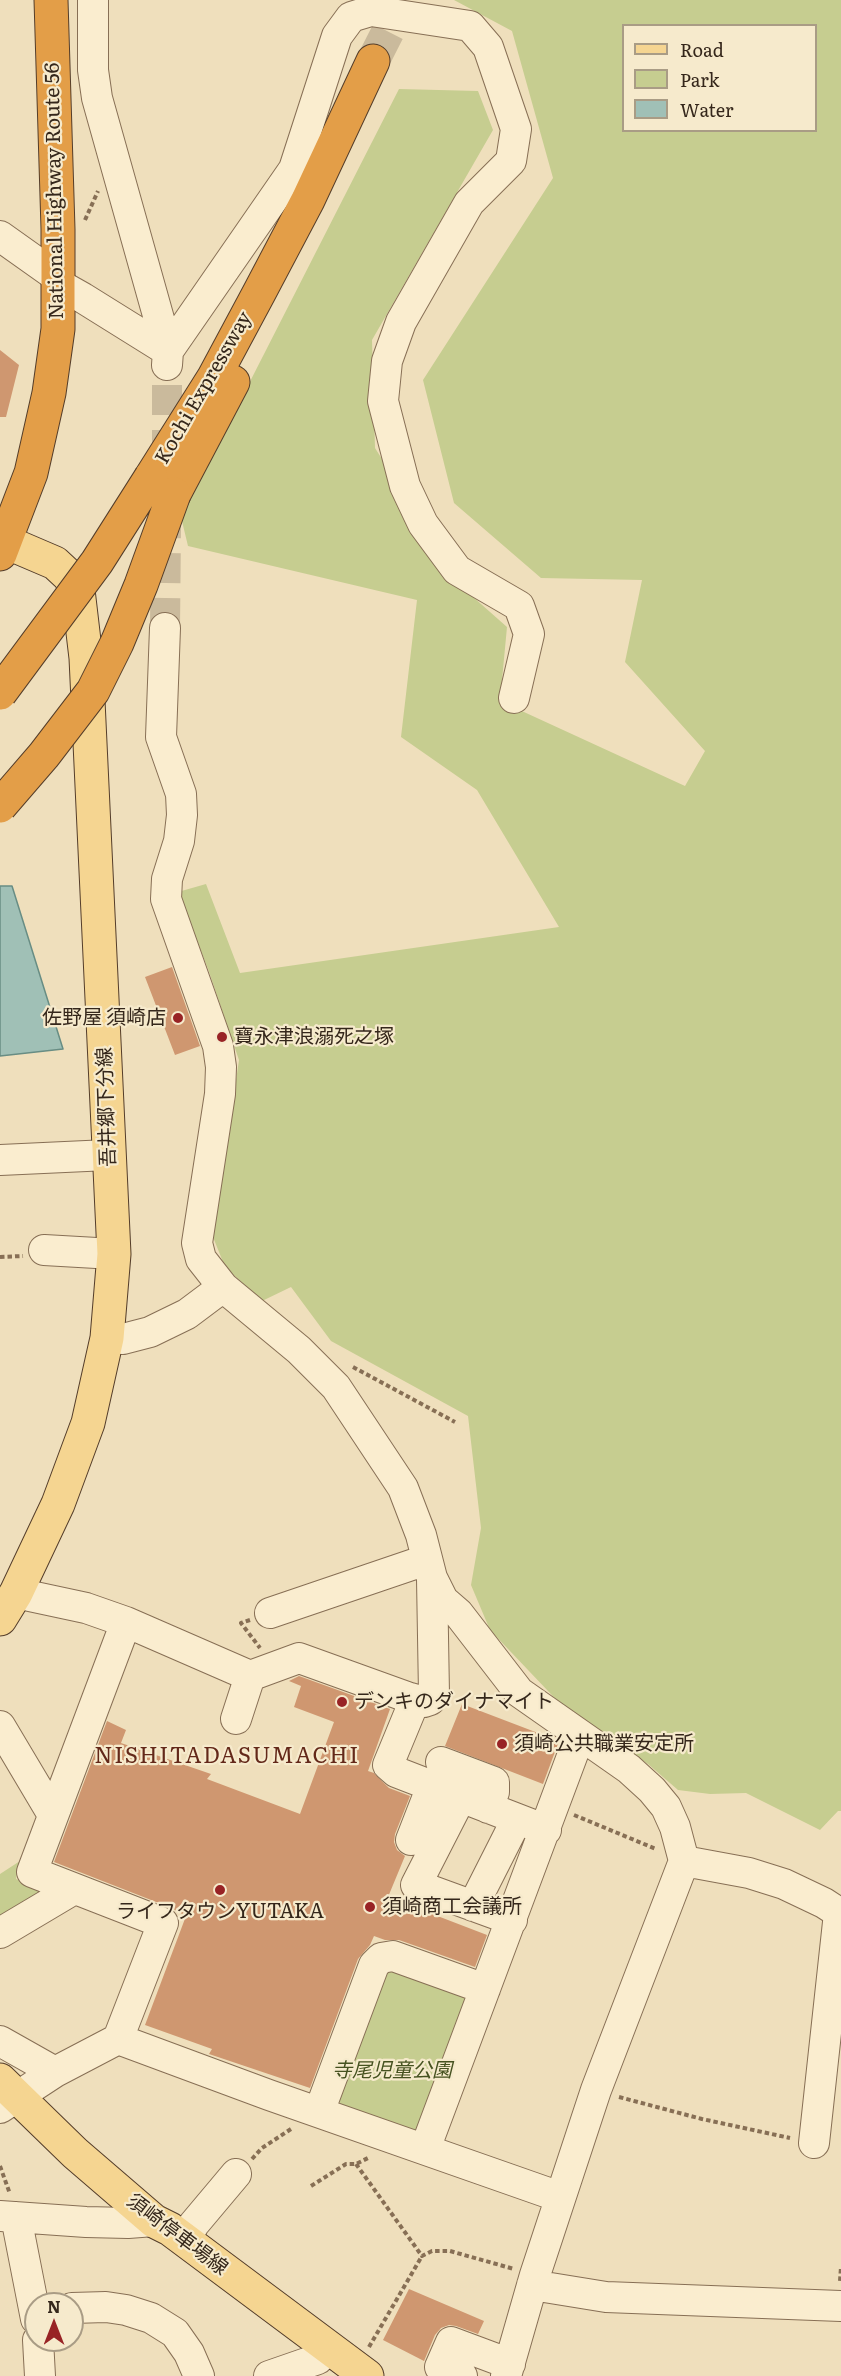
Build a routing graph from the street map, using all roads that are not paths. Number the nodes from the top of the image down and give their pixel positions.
1 (51, 0) edge
2 (93, 0) edge
3 (373, 61) tunnel mouth
4 (308, 200) junction
5 (0, 236) edge
6 (59, 282) junction
7 (167, 361) junction
8 (154, 481) junction
9 (3, 548) edge
10 (165, 628) tunnel mouth
11 (0, 656) edge
12 (0, 693) edge
13 (514, 698) dead end
14 (0, 806) edge
15 (108, 1155) junction
16 (0, 1160) edge
17 (44, 1250) dead end
18 (114, 1254) junction
19 (223, 1287) junction
20 (107, 1338) junction
21 (438, 1572) junction
22 (8, 1606) edge
23 (270, 1613) dead end
24 (126, 1623) junction
25 (250, 1676) junction
26 (410, 1698) junction
27 (236, 1719) dead end
28 (0, 1726) edge
29 (580, 1735) junction
30 (436, 1774) junction
31 (475, 1802) junction
32 (53, 1815) junction
33 (550, 1818) junction
34 (517, 1819) junction
35 (411, 1840) dead end
36 (684, 1861) junction
37 (74, 1889) junction
38 (473, 1906) junction
39 (840, 1914) edge
40 (512, 1920) junction
41 (0, 1933) edge
42 (485, 1989) junction
43 (118, 2039) junction
44 (0, 2041) edge
45 (55, 2072) junction
46 (6, 2095) edge
47 (319, 2112) junction
48 (814, 2143) road end
49 (425, 2149) junction
50 (236, 2174) road end
51 (560, 2197) junction
52 (8, 2217) edge
53 (154, 2221) junction
54 (185, 2241) junction
55 (533, 2281) junction
56 (30, 2292) edge
57 (841, 2306) edge
58 (84, 2308) edge
59 (39, 2352) edge
60 (368, 2362) edge
61 (316, 2365) edge
62 (471, 2369) edge
63 (508, 2370) edge
64 (40, 2376) edge
65 (199, 2376) edge
66 (269, 2376) edge

1 - 6 highway, National Highway Route 56
2 - 7 street
3 - 4 highway, Kochi Expressway
4 - 8 highway, Kochi Expressway
4 - 8 highway
5 - 6 street
6 - 7 street
6 - 9 highway, National Highway Route 56
7 - 13 street
8 - 11 highway
8 - 12 highway, Kochi Expressway, bridge
8 - 14 highway, bridge
9 - 15 main road, 吾井郷下分線
10 - 19 street
15 - 16 street
15 - 18 main road, 吾井郷下分線
17 - 18 street
18 - 20 main road, 吾井郷下分線
19 - 20 street
19 - 21 street
20 - 22 main road, 吾井郷下分線
21 - 23 street
21 - 26 street
21 - 29 street
22 - 24 street
24 - 25 street
24 - 32 street
25 - 26 street
25 - 27 street
26 - 30 street
28 - 32 street
29 - 33 street
29 - 36 street
30 - 31 street
30 - 35 street
31 - 34 street
31 - 38 street
32 - 37 street
33 - 34 street
33 - 40 street
34 - 38 street
36 - 39 street
36 - 51 street
37 - 41 street
37 - 43 street
38 - 40 street
39 - 48 street
40 - 42 street
42 - 47 street
42 - 49 street
43 - 45 street
43 - 47 street
44 - 45 street
45 - 46 street
46 - 53 main road, 須崎停車場線
47 - 49 street
49 - 51 street
50 - 54 street
51 - 55 street
52 - 53 street
52 - 56 street
53 - 54 main road, 須崎停車場線
54 - 61 main road, 須崎停車場線
55 - 57 street
55 - 63 street
58 - 65 street
59 - 64 street
60 - 61 main road, 須崎停車場線
61 - 66 street
62 - 63 street

